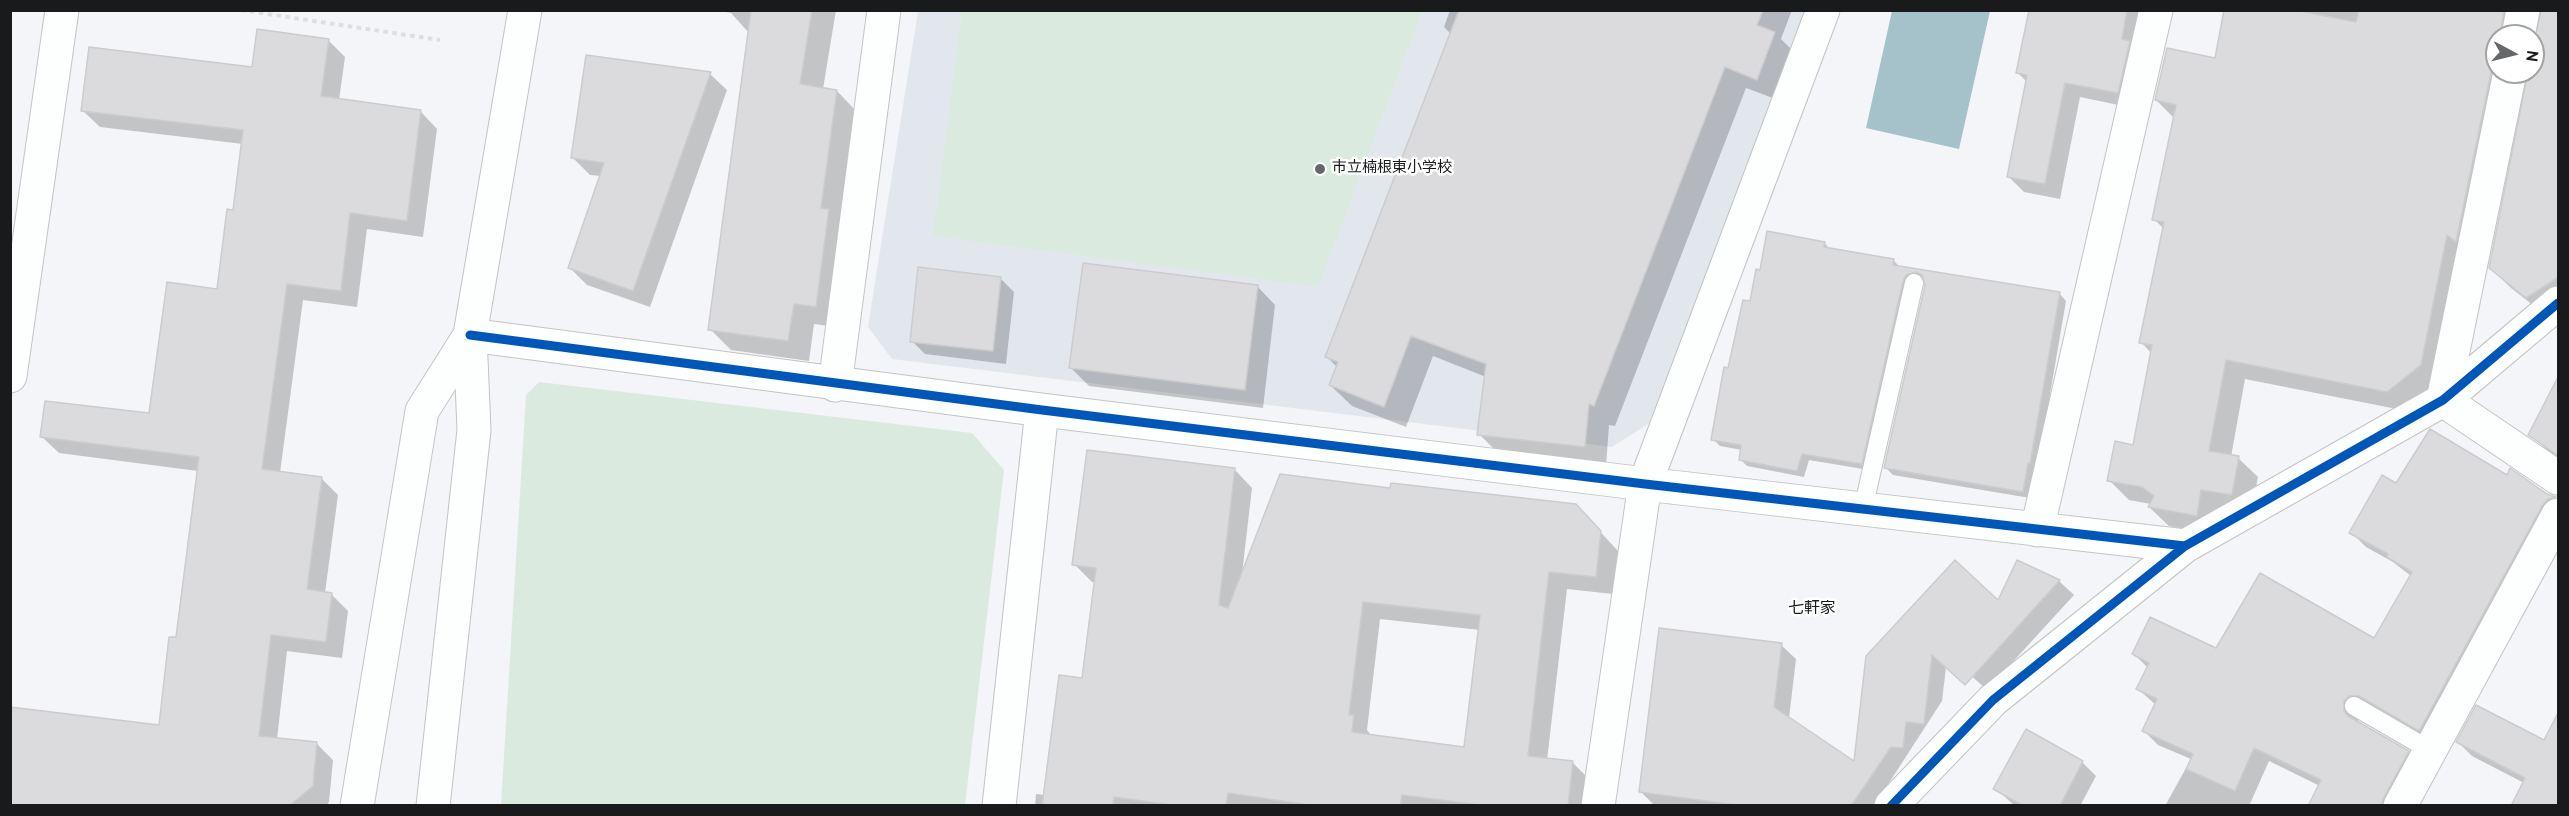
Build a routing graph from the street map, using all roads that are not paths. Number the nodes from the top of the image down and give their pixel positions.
1 (62, 10) edge
2 (525, 10) edge
3 (884, 10) edge
4 (1823, 10) edge
5 (2156, 10) edge
6 (2508, 84) edge
7 (1914, 282) dead end
8 (2559, 303) edge
9 (471, 335) junction
10 (10, 376) edge
11 (835, 385) junction
12 (2443, 400) junction
13 (1042, 410) junction
14 (2559, 478) edge
15 (1645, 484) junction
16 (1863, 509) junction
17 (2559, 515) edge
18 (2037, 530) junction
19 (2185, 546) junction
20 (2354, 706) dead end
21 (2430, 750) junction
22 (357, 806) edge
23 (433, 806) edge
24 (999, 806) edge
25 (1598, 806) edge
26 (1892, 806) edge
27 (2400, 806) edge

1 - 10 street
2 - 9 street
3 - 11 street
4 - 15 street
5 - 18 street
6 - 12 street
7 - 16 lane
8 - 12 street
9 - 11 street
9 - 22 street
9 - 23 street
11 - 13 street
12 - 14 street
12 - 19 street
13 - 15 street
13 - 24 street
15 - 16 street
15 - 25 street
16 - 18 street
17 - 21 street
18 - 19 street
19 - 26 street
20 - 21 lane
21 - 27 street

